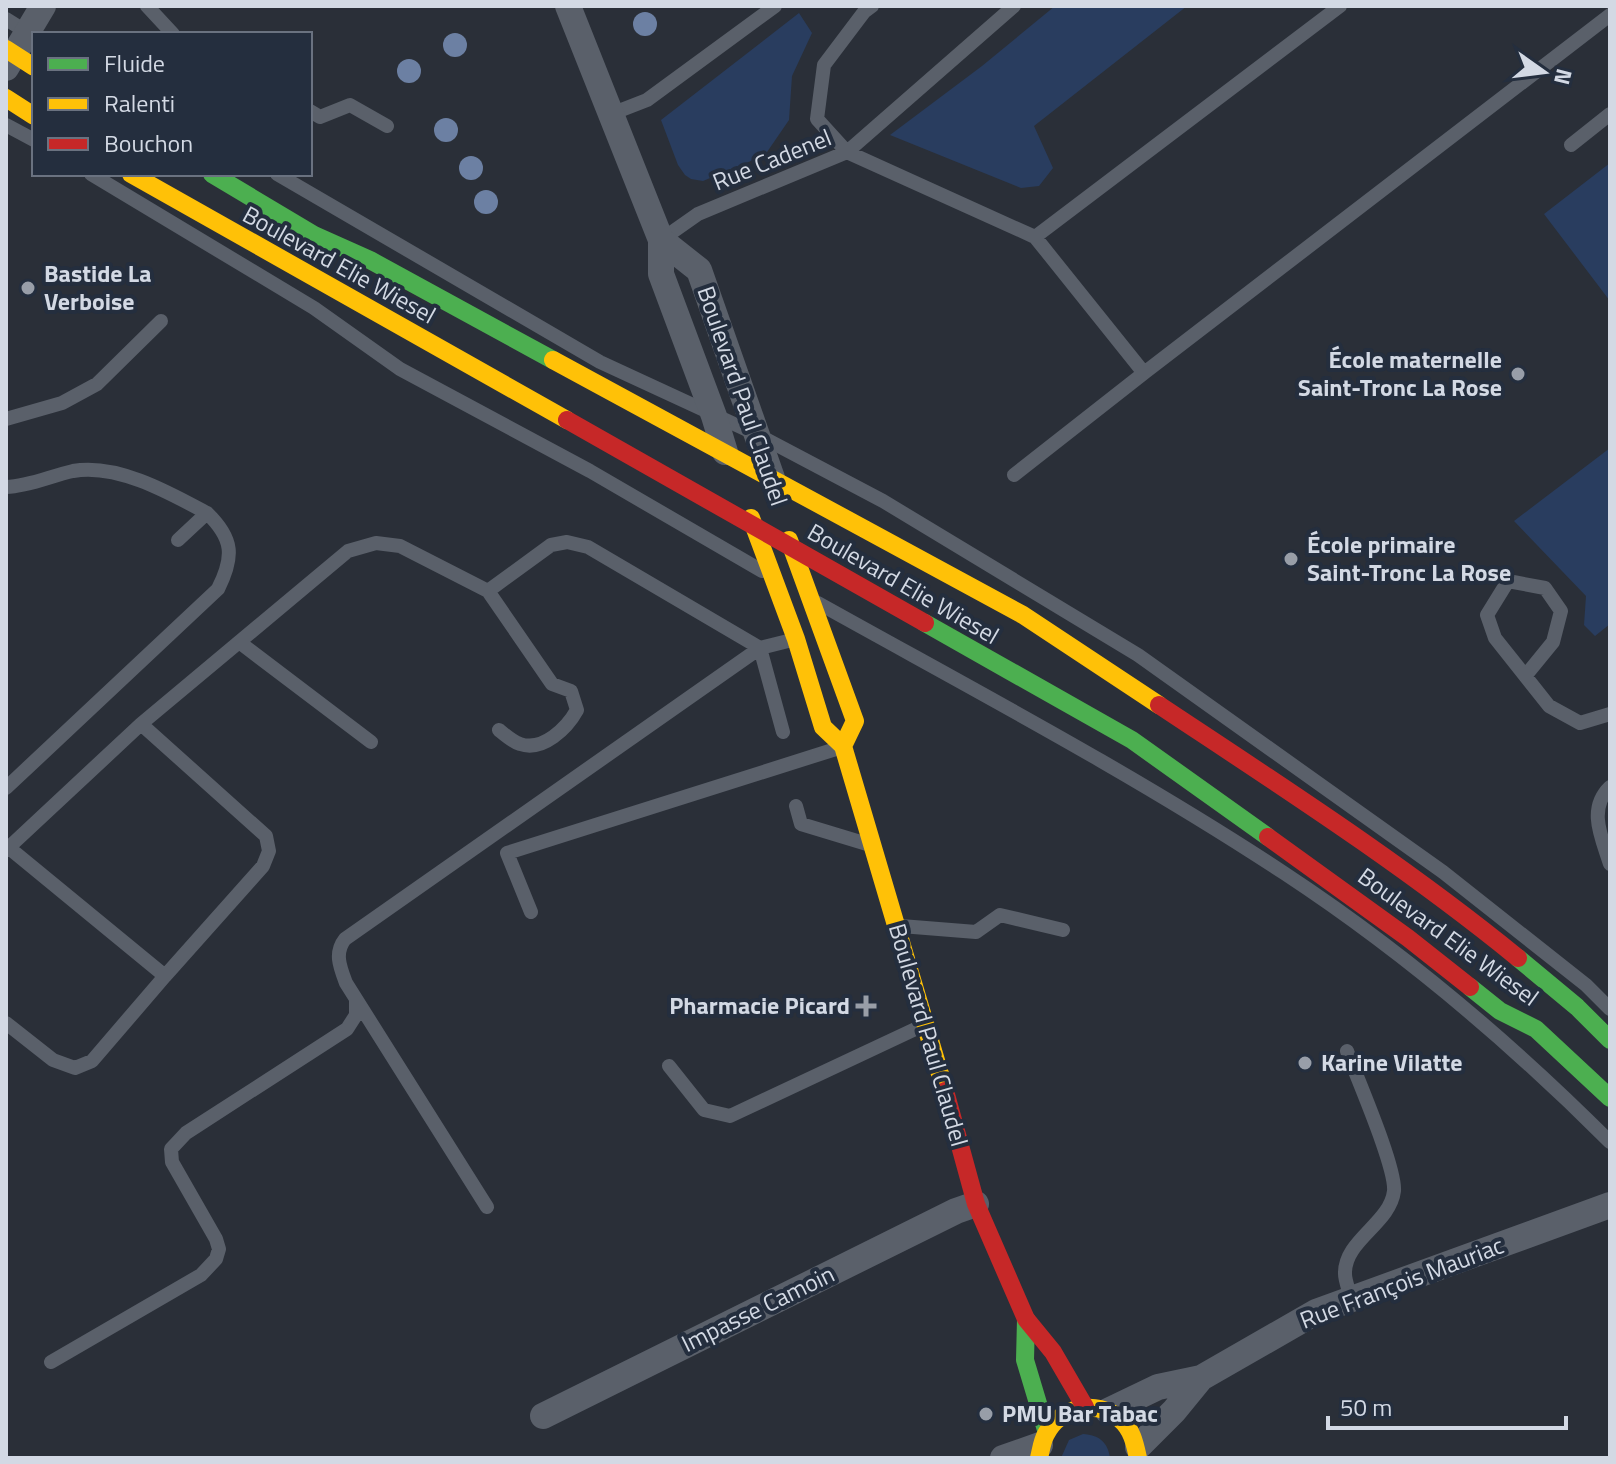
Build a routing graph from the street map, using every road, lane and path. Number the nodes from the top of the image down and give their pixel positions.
1 (43, 6) edge
2 (147, 6) edge
3 (568, 6) edge
4 (775, 6) edge
5 (872, 6) edge
6 (1014, 6) edge
7 (1340, 6) edge
8 (1610, 15) edge
9 (171, 32) edge
10 (18, 47) edge
11 (6, 98) edge
12 (312, 112) edge
13 (611, 114) junction
14 (1610, 114) edge
15 (32, 115) edge
16 (6, 125) edge
17 (387, 126) dead end
18 (32, 139) edge
19 (1571, 145) dead end
20 (847, 152) junction
21 (94, 176) edge
22 (135, 176) edge
23 (215, 176) edge
24 (280, 176) edge
25 (1035, 237) junction
26 (661, 240) junction
27 (161, 321) dead end
28 (1144, 373) junction
29 (714, 416) junction
30 (6, 419) edge
31 (758, 435) junction
32 (725, 452) junction
33 (1014, 475) dead end
34 (735, 477) dead end
35 (772, 478) junction
36 (6, 487) edge
37 (745, 502) dead end
38 (207, 513) junction
39 (755, 527) junction
40 (178, 540) dead end
41 (792, 548) junction
42 (774, 578) junction
43 (488, 591) junction
44 (809, 598) junction
45 (796, 639) junction
46 (239, 642) junction
47 (760, 648) junction
48 (1526, 675) junction
49 (1610, 714) edge
50 (141, 724) junction
51 (499, 730) dead end
52 (783, 732) dead end
53 (371, 742) dead end
54 (843, 746) junction
55 (1610, 787) edge
56 (6, 788) edge
57 (796, 806) dead end
58 (873, 846) junction
59 (7, 848) edge
60 (1610, 864) edge
61 (531, 912) dead end
62 (897, 925) junction
63 (1063, 930) dead end
64 (165, 976) junction
65 (356, 998) junction
66 (1610, 1009) edge
67 (6, 1023) edge
68 (926, 1024) junction
69 (1610, 1040) edge
70 (1347, 1051) dead end
71 (669, 1066) dead end
72 (1610, 1098) edge
73 (1610, 1142) edge
74 (976, 1204) junction
75 (1610, 1205) edge
76 (487, 1207) dead end
77 (1351, 1298) junction
78 (1026, 1319) junction
79 (51, 1362) dead end
80 (1201, 1378) junction
81 (1097, 1409) junction
82 (543, 1416) dead end
83 (1042, 1444) edge
84 (1138, 1453) edge
85 (1003, 1458) edge

1 - 10 street
2 - 9 lane
3 - 13 street, Boulevard Paul Claudel
4 - 13 lane
5 - 20 lane
6 - 20 lane
7 - 25 lane
8 - 28 lane
11 - 15 street
12 - 17 lane
13 - 26 street, Boulevard Paul Claudel
14 - 19 lane
16 - 18 lane
20 - 25 lane, Rue Cadenel
20 - 26 lane, Rue Cadenel
21 - 42 lane
22 - 39 street, Boulevard Elie Wiesel
23 - 32 street, Boulevard Elie Wiesel
24 - 29 lane
25 - 28 lane, Rue Cadenel
26 - 29 street, Boulevard Paul Claudel
26 - 31 street, Boulevard Paul Claudel
27 - 30 lane
28 - 33 lane
29 - 31 lane
29 - 32 street, Boulevard Paul Claudel
31 - 35 street, Boulevard Paul Claudel
31 - 66 lane
32 - 34 street, Boulevard Paul Claudel
32 - 35 street, Boulevard Elie Wiesel
35 - 41 street, Boulevard Paul Claudel
35 - 69 street, Boulevard Elie Wiesel
36 - 38 lane
37 - 39 street, Boulevard Paul Claudel
38 - 40 lane
38 - 56 lane
39 - 41 street, Boulevard Elie Wiesel
39 - 42 street, Boulevard Paul Claudel
41 - 44 street, Boulevard Paul Claudel
41 - 72 street, Boulevard Elie Wiesel
42 - 44 lane
42 - 45 street, Boulevard Paul Claudel
43 - 46 lane
43 - 47 lane
43 - 51 lane
44 - 54 street, Boulevard Paul Claudel
44 - 73 lane
45 - 47 lane
45 - 54 street, Boulevard Paul Claudel
46 - 50 lane
46 - 53 lane
47 - 52 lane
47 - 65 lane
48 - 48 lane
48 - 49 lane
50 - 59 lane
50 - 64 lane
54 - 58 street, Boulevard Paul Claudel
54 - 61 lane
55 - 60 lane
57 - 58 lane
58 - 62 street, Boulevard Paul Claudel
59 - 64 lane
62 - 63 lane
62 - 68 street, Boulevard Paul Claudel
64 - 67 lane
65 - 76 lane
65 - 79 lane
68 - 71 lane
68 - 74 street, Boulevard Paul Claudel
70 - 77 lane
74 - 78 street, Boulevard Paul Claudel
74 - 82 street, Impasse Camoin
75 - 77 street, Rue François Mauriac
77 - 80 street, Rue François Mauriac
78 - 81 street, Boulevard Paul Claudel
78 - 83 street, Boulevard Paul Claudel
80 - 81 street, Rue François Mauriac
80 - 84 street, Rue François Mauriac
81 - 83 street, Rue François Mauriac
81 - 84 street, Rue François Mauriac
83 - 85 street, Rue François Mauriac

